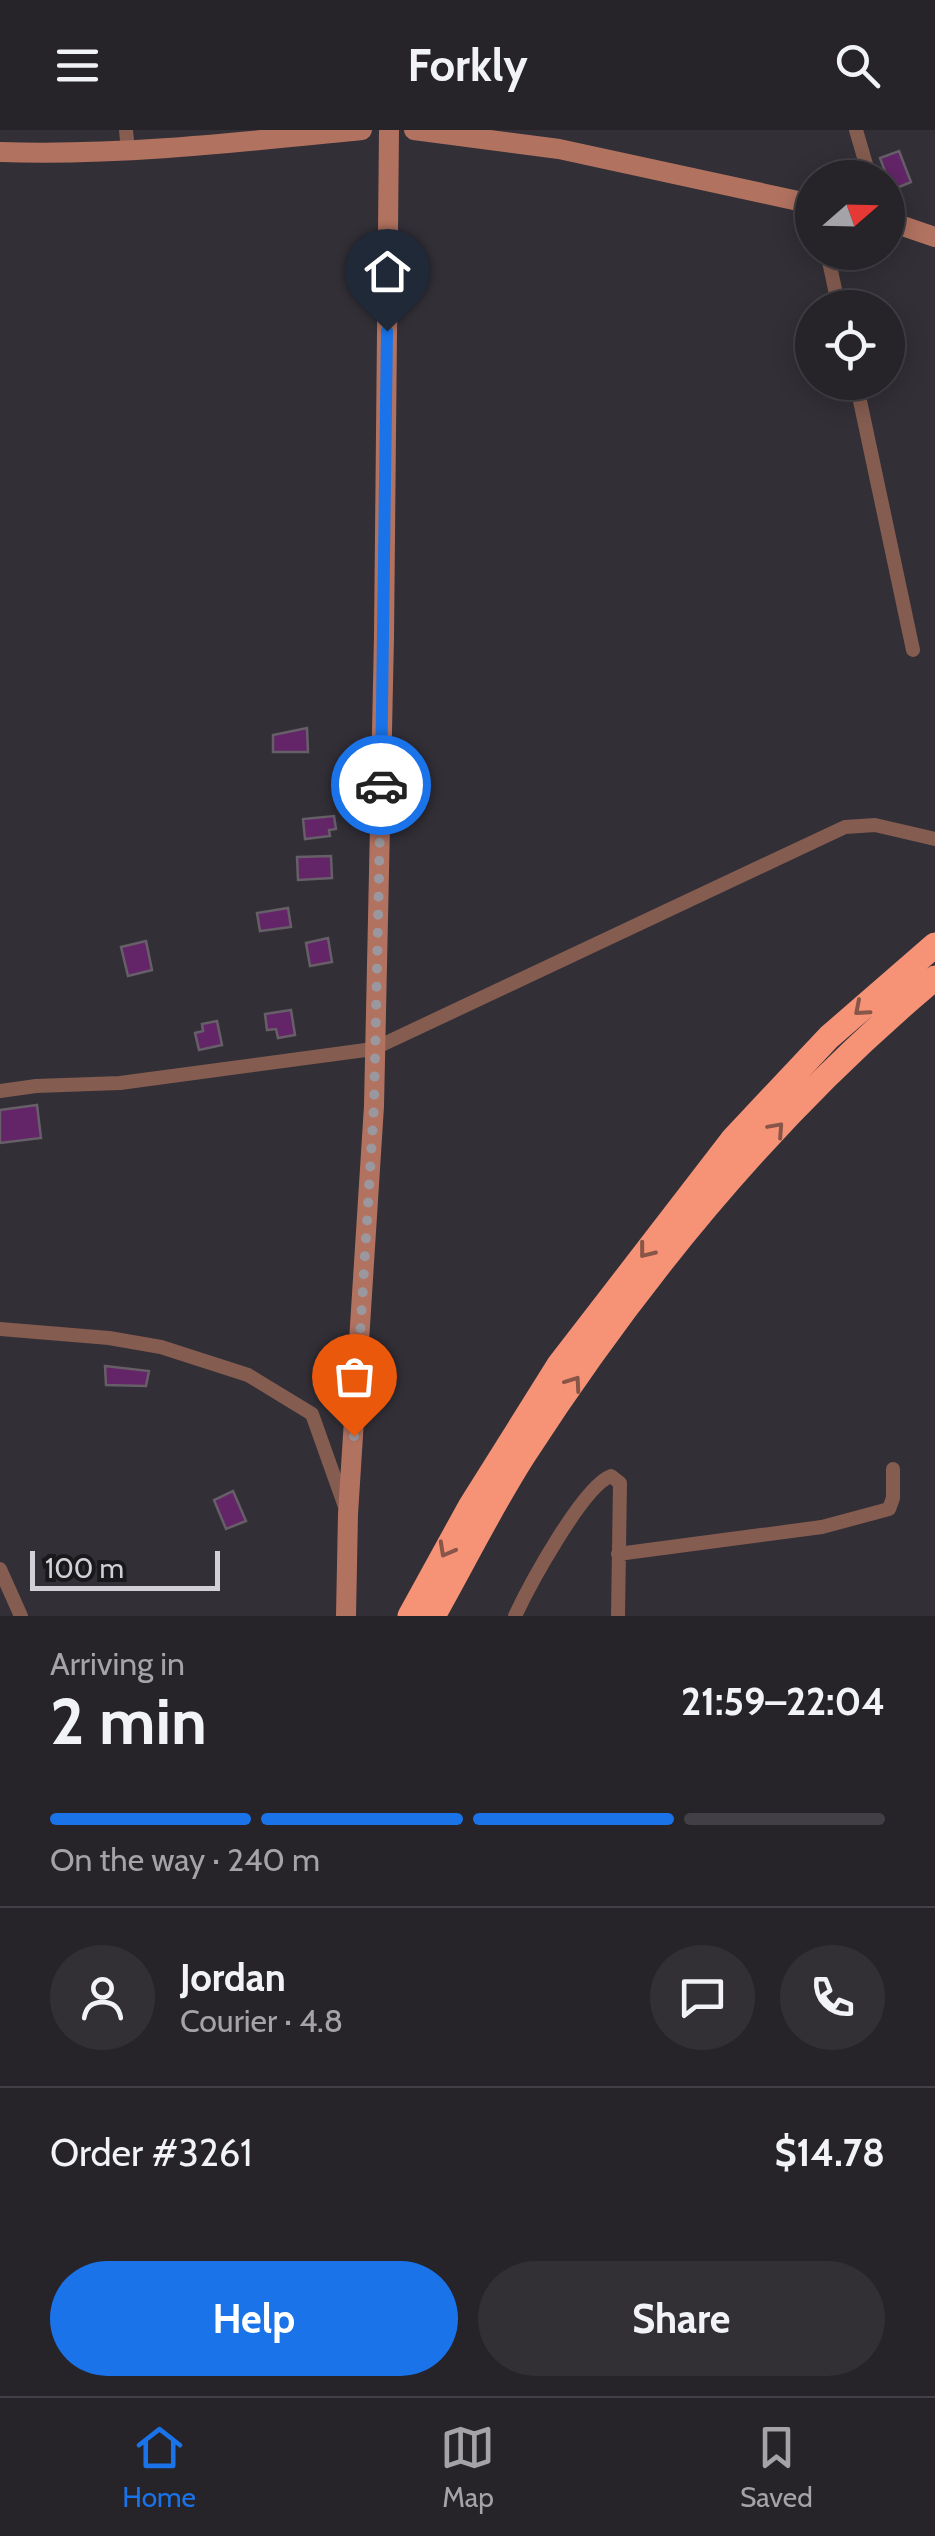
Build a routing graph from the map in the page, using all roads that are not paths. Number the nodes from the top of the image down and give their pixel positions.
1 (362, 130) edge
2 (390, 130) edge
3 (414, 130) edge
4 (856, 130) edge
5 (127, 141) edge
6 (0, 152) edge
7 (865, 160) edge
8 (795, 200) edge
9 (935, 219) edge
10 (905, 220) edge
11 (905, 226) edge
12 (935, 237) edge
13 (860, 400) edge
14 (913, 650) dead end
15 (935, 839) edge
16 (935, 945) edge
17 (935, 978) edge
18 (374, 1049) junction
19 (0, 1092) edge
20 (0, 1329) edge
21 (894, 1469) dead end
22 (348, 1514) junction
23 (618, 1554) junction
24 (0, 1569) edge
25 (21, 1616) edge
26 (346, 1616) edge
27 (410, 1616) edge
28 (433, 1616) edge
29 (515, 1616) edge
30 (618, 1616) edge

1 - 5 street
2 - 18 street
3 - 8 street
4 - 7 street
5 - 6 street
9 - 10 street
11 - 12 street
13 - 14 street
15 - 18 street
16 -> 27 highway
28 -> 17 highway
18 - 19 street
18 - 22 street
20 - 22 street
21 - 23 street
22 - 26 street
23 - 29 street
23 - 30 street
24 - 25 street

